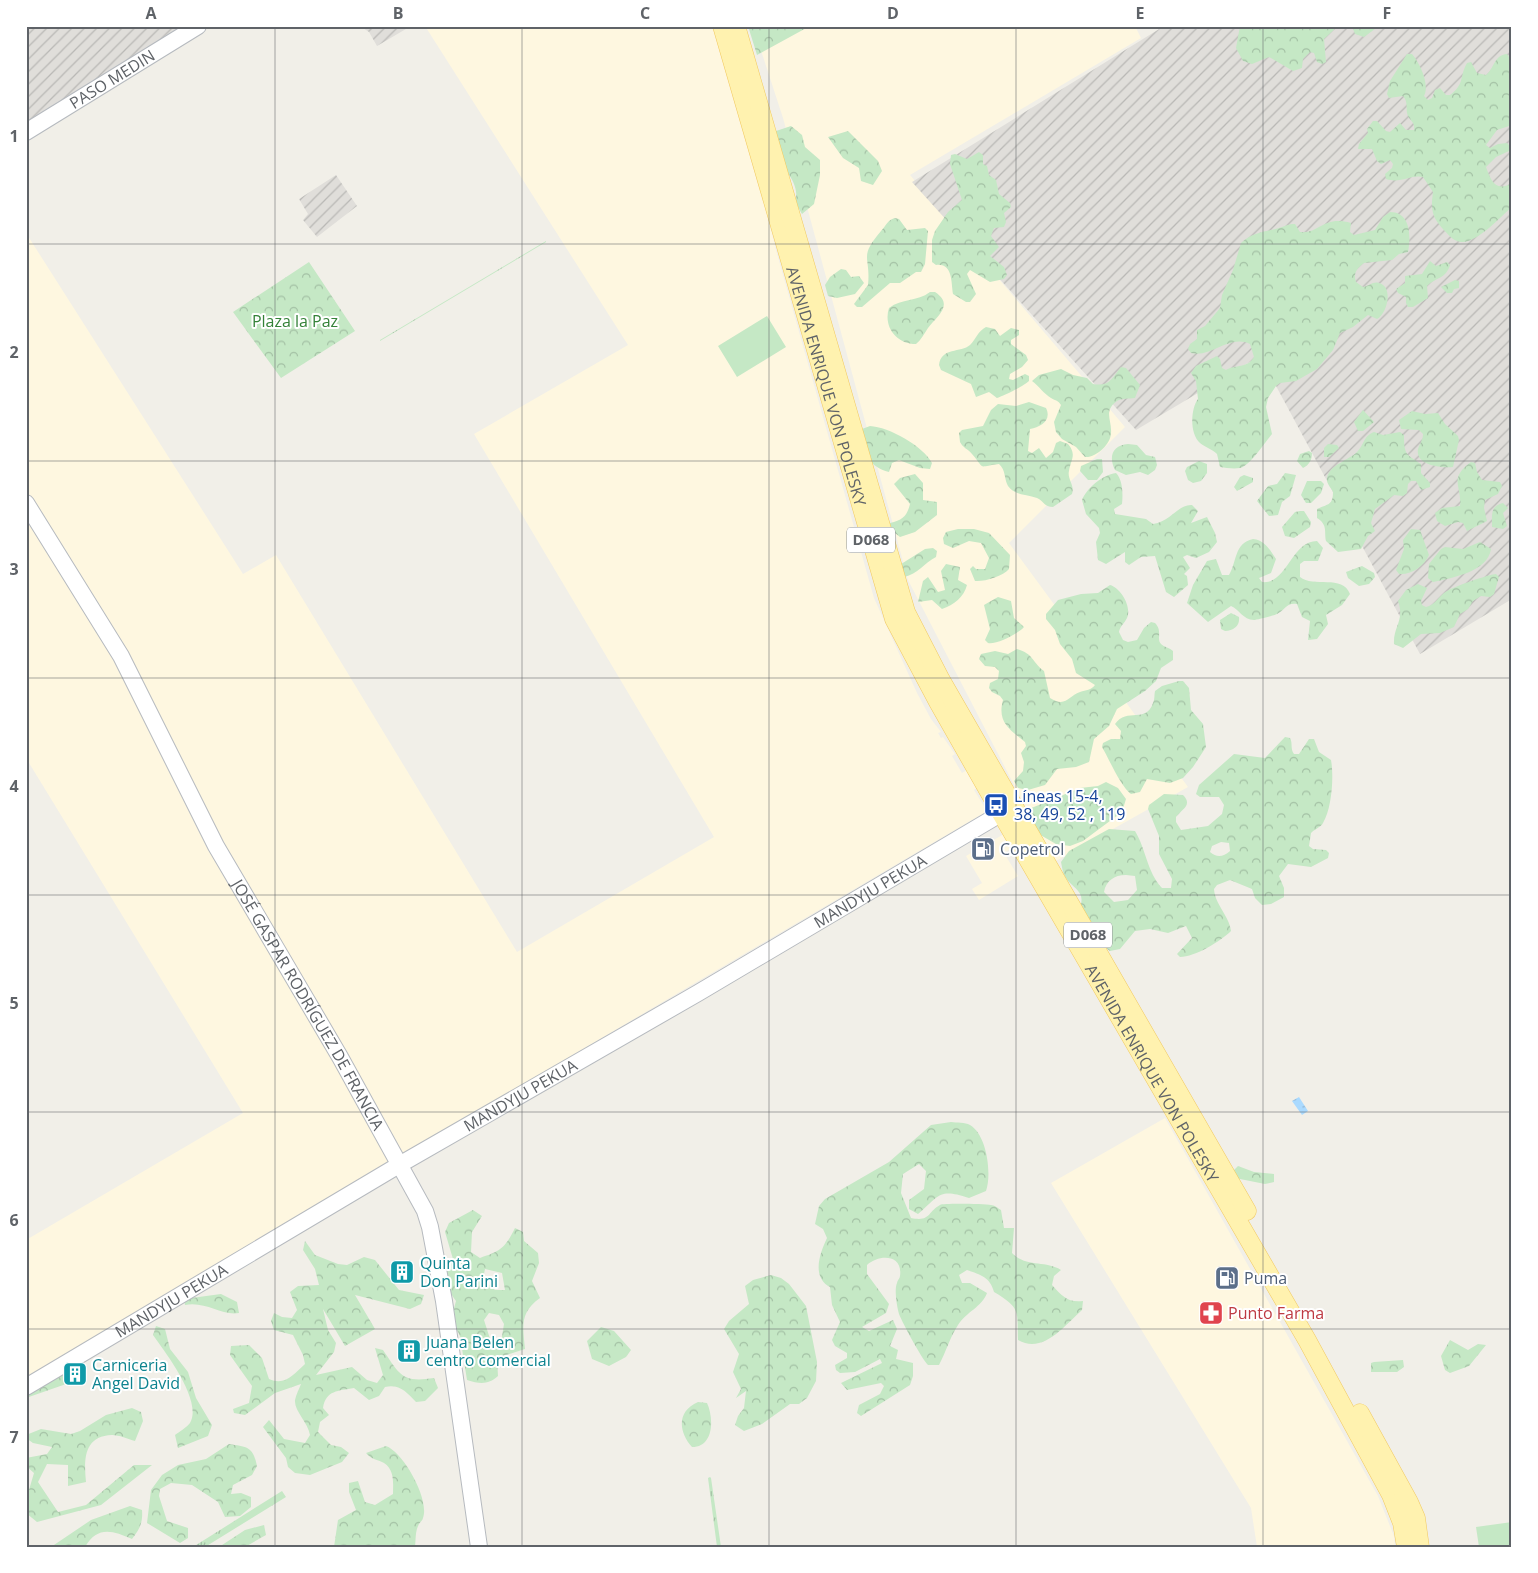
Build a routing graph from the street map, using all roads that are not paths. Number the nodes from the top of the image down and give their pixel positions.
1 (198, 26) edge
2 (722, 26) edge
3 (736, 26) edge
4 (26, 132) edge
5 (26, 503) edge
6 (1007, 810) junction
7 (399, 1165) junction
8 (26, 1387) edge
9 (479, 1547) edge
10 (1406, 1547) edge
11 (1420, 1547) edge

1 - 4 street, PASO MEDIN
2 - 6 main road, AVENIDA ENRIQUE VON POLESKY / D068
3 - 6 main road, AVENIDA ENRIQUE VON POLESKY / D068
5 - 7 street, JOSÉ GASPAR RODRÍGUEZ DE FRANCIA
6 - 7 street, MANDYJU PEKUA
6 - 10 main road, AVENIDA ENRIQUE VON POLESKY / D068
6 - 11 main road, AVENIDA ENRIQUE VON POLESKY / D068
7 - 8 street, MANDYJU PEKUA
7 - 9 street, JOSÉ GASPAR RODRÍGUEZ DE FRANCIA

